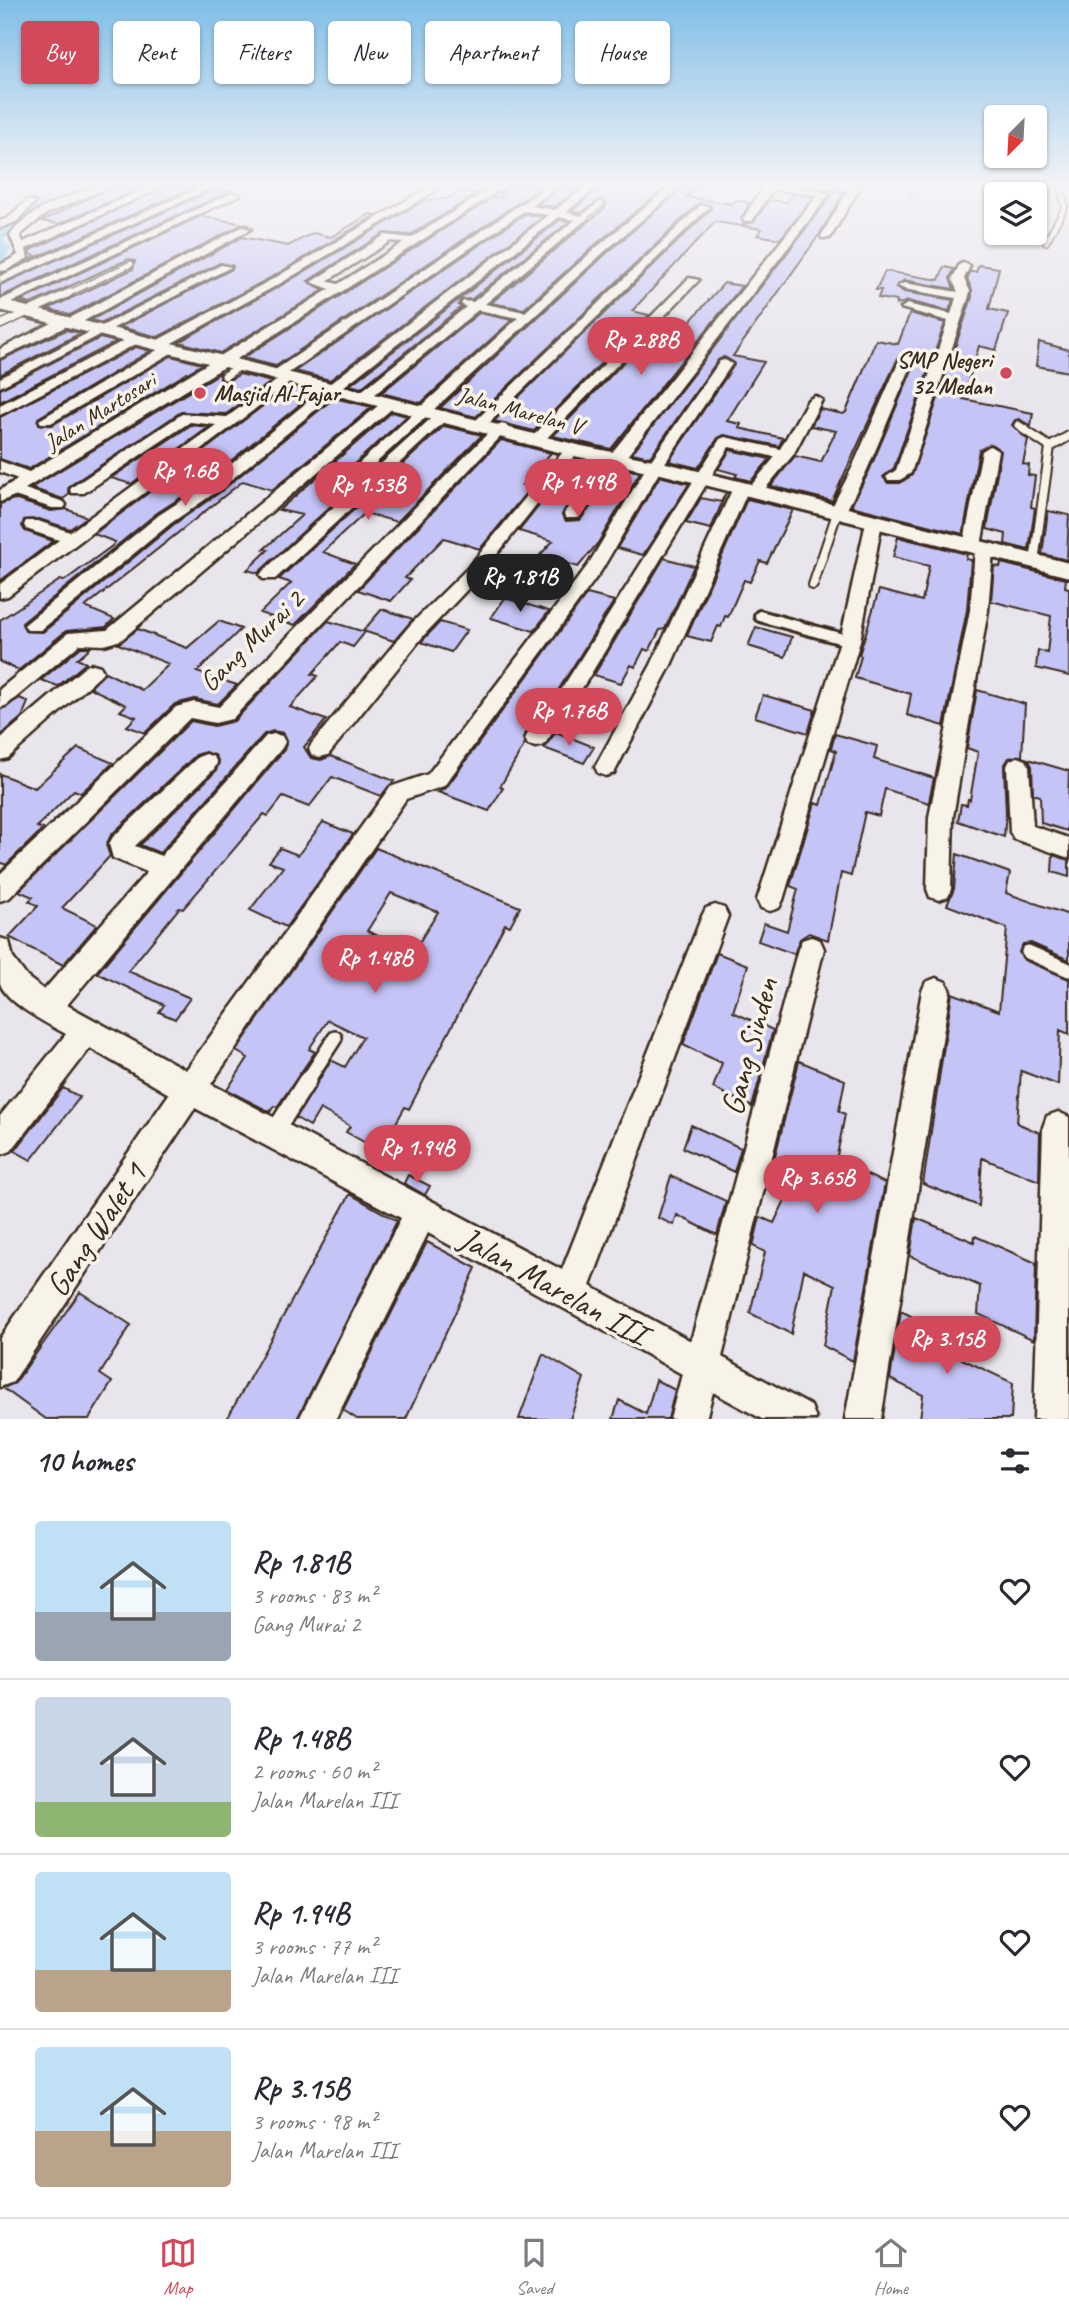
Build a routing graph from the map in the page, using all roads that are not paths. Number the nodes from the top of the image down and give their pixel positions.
1 (23, 252) edge
2 (62, 252) edge
3 (112, 252) edge
4 (202, 252) edge
5 (304, 252) edge
6 (365, 252) edge
7 (397, 252) edge
8 (455, 252) edge
9 (509, 252) edge
10 (541, 252) edge
11 (600, 252) edge
12 (657, 252) edge
13 (776, 252) edge
14 (131, 264) dead end
15 (964, 266) dead end
16 (225, 267) dead end
17 (0, 269) edge
18 (0, 280) edge
19 (693, 280) dead end
20 (141, 285) junction
21 (904, 286) dead end
22 (340, 288) junction
23 (176, 293) junction
24 (963, 296) junction
25 (447, 300) junction
26 (0, 305) edge
27 (475, 306) junction
28 (907, 308) dead end
29 (27, 313) junction
30 (526, 316) junction
31 (955, 318) junction
32 (67, 323) junction
33 (0, 326) edge
34 (98, 332) junction
35 (152, 343) junction
36 (0, 354) edge
37 (908, 357) dead end
38 (725, 364) dead end
39 (230, 368) junction
40 (283, 376) junction
41 (0, 383) edge
42 (333, 388) junction
43 (364, 396) junction
44 (815, 400) dead end
45 (390, 403) junction
46 (0, 411) edge
47 (421, 411) junction
48 (443, 415) junction
49 (76, 418) dead end
50 (230, 422) junction
51 (480, 424) junction
52 (1018, 425) dead end
53 (501, 428) junction
54 (1069, 436) edge
55 (538, 439) junction
56 (1050, 447) junction
57 (572, 450) junction
58 (990, 451) dead end
59 (72, 455) junction
60 (785, 455) junction
61 (132, 456) junction
62 (619, 459) junction
63 (0, 466) edge
64 (169, 466) junction
65 (655, 466) junction
66 (113, 468) junction
67 (894, 477) dead end
68 (702, 478) junction
69 (33, 479) junction
70 (78, 490) dead end
71 (747, 491) junction
72 (7, 494) edge
73 (330, 497) dead end
74 (58, 505) dead end
75 (837, 513) junction
76 (572, 514) dead end
77 (874, 522) junction
78 (32, 525) dead end
79 (72, 538) junction
80 (978, 548) junction
81 (1034, 562) junction
82 (1069, 570) edge
83 (269, 575) dead end
84 (813, 585) dead end
85 (1, 592) edge
86 (760, 616) dead end
87 (34, 625) dead end
88 (850, 641) junction
89 (93, 671) dead end
90 (0, 701) edge
91 (537, 739) dead end
92 (274, 743) dead end
93 (320, 749) dead end
94 (0, 752) edge
95 (206, 763) dead end
96 (1018, 766) dead end
97 (606, 767) dead end
98 (1069, 848) edge
99 (165, 868) junction
100 (939, 888) dead end
101 (0, 890) edge
102 (770, 900) dead end
103 (715, 916) dead end
104 (811, 949) dead end
105 (0, 950) edge
106 (1028, 952) dead end
107 (1069, 970) edge
108 (936, 991) dead end
109 (46, 1008) junction
110 (86, 1031) junction
111 (335, 1038) dead end
112 (190, 1089) junction
113 (1058, 1127) dead end
114 (273, 1133) junction
115 (0, 1140) edge
116 (422, 1212) junction
117 (569, 1295) junction
118 (702, 1364) junction
119 (0, 1370) edge
120 (317, 1419) edge
121 (688, 1419) edge
122 (798, 1419) edge
123 (863, 1419) edge
124 (1052, 1419) edge

1 - 17 street
2 - 18 street
3 - 26 street
4 - 20 street
5 - 35 street
6 - 22 street
7 - 22 street, Jalan Martosari
8 - 40 street
9 - 25 street
10 - 27 street
11 - 30 street
12 - 51 street
13 - 62 street
14 - 29 lane
15 - 24 street
16 - 23 street
19 - 55 street
20 - 23 street
20 - 32 street
21 - 24 street
22 - 39 street, Jalan Martosari
23 - 34 street
24 - 31 street
25 - 27 street
25 - 42 street
26 - 29 street, Jalan Marelan V
27 - 30 street
27 - 43 street
28 - 31 street
29 - 32 street, Jalan Marelan V
29 - 33 lane
30 - 47 street
31 - 67 street
32 - 34 street, Jalan Marelan V
32 - 36 street
34 - 35 street, Jalan Marelan V
34 - 41 street
35 - 39 street, Jalan Marelan V
35 - 46 street
35 - 49 street
37 - 75 street
38 - 65 street, Gang Walet 1
39 - 40 street, Jalan Marelan V
39 - 59 street, Jalan Martosari
40 - 42 street, Jalan Marelan V
40 - 50 street
42 - 43 street, Jalan Marelan V
42 - 87 street
43 - 45 street, Jalan Marelan V
44 - 60 street
45 - 47 street, Jalan Marelan V
45 - 90 street
47 - 48 street, Jalan Marelan V
47 - 73 street
48 - 51 street, Jalan Marelan V
48 - 83 street
50 - 61 street
50 - 64 street
51 - 53 street, Jalan Marelan V
52 - 56 lane
53 - 55 street, Jalan Marelan V
53 - 101 street, Gang Murai 2
54 - 56 lane
55 - 57 street, Jalan Marelan V
56 - 81 lane
57 - 62 street, Jalan Marelan V
57 - 93 street
58 - 80 street
59 - 66 street
59 - 69 street, Jalan Martosari
60 - 68 street
60 - 71 street
61 - 64 street
61 - 66 street
62 - 65 street, Jalan Marelan V
62 - 76 street
63 - 69 street
64 - 79 street
65 - 68 street, Jalan Marelan V
65 - 112 street, Gang Walet 1
66 - 70 street
68 - 71 street, Jalan Marelan V
68 - 91 street
69 - 72 street, Jalan Martosari
71 - 75 street, Jalan Marelan V
71 - 97 street
72 - 74 street
75 - 77 street, Jalan Marelan V
75 - 84 lane
77 - 80 street, Jalan Marelan V
77 - 88 street
78 - 79 street
79 - 85 street
80 - 81 street, Jalan Marelan V
80 - 100 street
81 - 82 street, Jalan Marelan V
86 - 88 lane
88 - 102 street
89 - 94 street
92 - 99 street
95 - 99 street
96 - 98 street
99 - 109 street
103 - 117 street
104 - 118 street, Gang Sinden
105 - 109 street, Jalan Marelan III
106 - 107 lane
108 - 123 street
109 - 110 street, Jalan Marelan III
110 - 112 street, Jalan Marelan III
110 - 115 street
111 - 114 lane
112 - 114 street, Jalan Marelan III
112 - 119 street, Gang Walet 1
113 - 124 street
114 - 116 street, Jalan Marelan III
116 - 117 street, Jalan Marelan III
116 - 120 street
117 - 118 street, Jalan Marelan III
118 - 121 street, Gang Sinden
118 - 122 street, Jalan Marelan III

